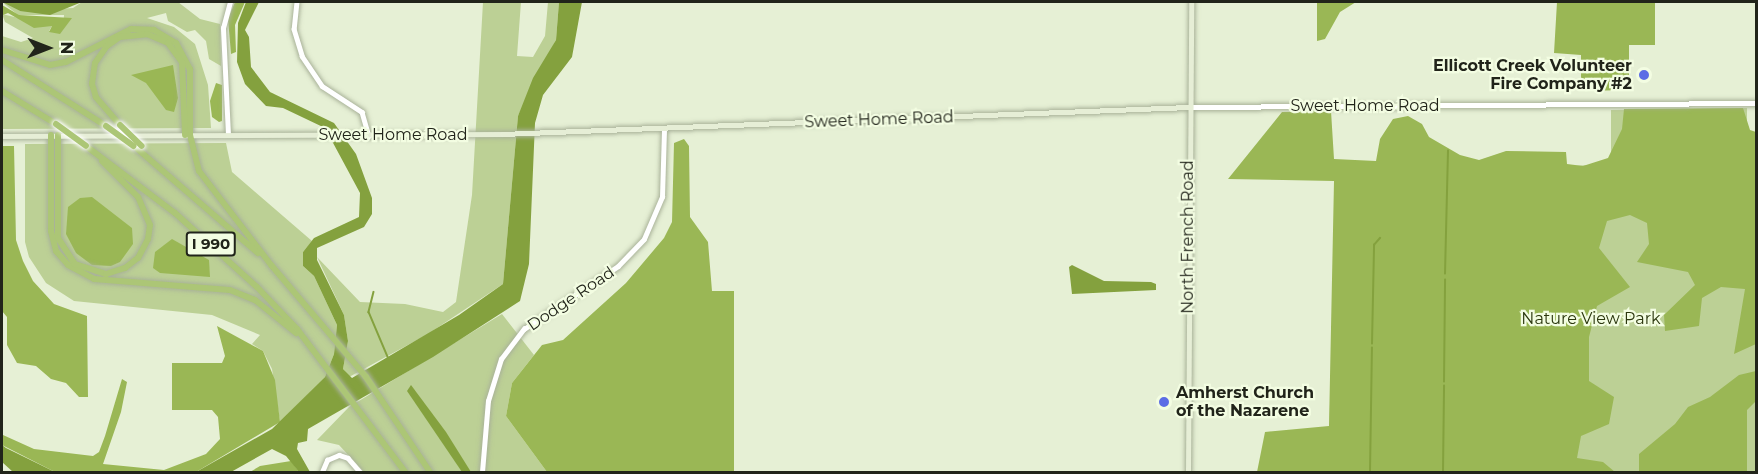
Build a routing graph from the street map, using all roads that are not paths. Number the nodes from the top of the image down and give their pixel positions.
1 (230, 2) edge
2 (297, 2) edge
3 (1191, 2) edge
4 (2, 50) edge
5 (2, 60) edge
6 (2, 91) edge
7 (1756, 103) edge
8 (1189, 107) junction
9 (664, 129) junction
10 (55, 135) junction
11 (188, 135) junction
12 (228, 135) junction
13 (2, 136) edge
14 (369, 136) junction
15 (86, 146) junction
16 (138, 146) junction
17 (272, 266) junction
18 (308, 344) junction
19 (322, 472) edge
20 (360, 472) edge
21 (405, 472) edge
22 (430, 472) edge
23 (482, 472) edge
24 (1188, 472) edge

1 - 12 street
2 - 14 street
3 - 8 main road, North French Road
4 - 11 highway
5 - 16 highway, I 990, bridge
6 - 15 highway, I 990, bridge
7 - 8 street, Sweet Home Road
8 - 9 main road, Sweet Home Road
8 - 24 main road, North French Road
9 - 14 main road, Sweet Home Road
9 - 23 street, Dodge Road
10 - 11 main road, Sweet Home Road
10 - 13 main road, Sweet Home Road
10 - 15 highway
10 - 18 highway
11 - 12 main road, Sweet Home Road
11 - 16 highway, bridge
11 - 17 highway
12 - 14 main road, Sweet Home Road
15 - 18 highway, I 990
16 - 17 highway, I 990
17 - 22 highway, I 990
18 - 21 highway, I 990
19 - 20 street

